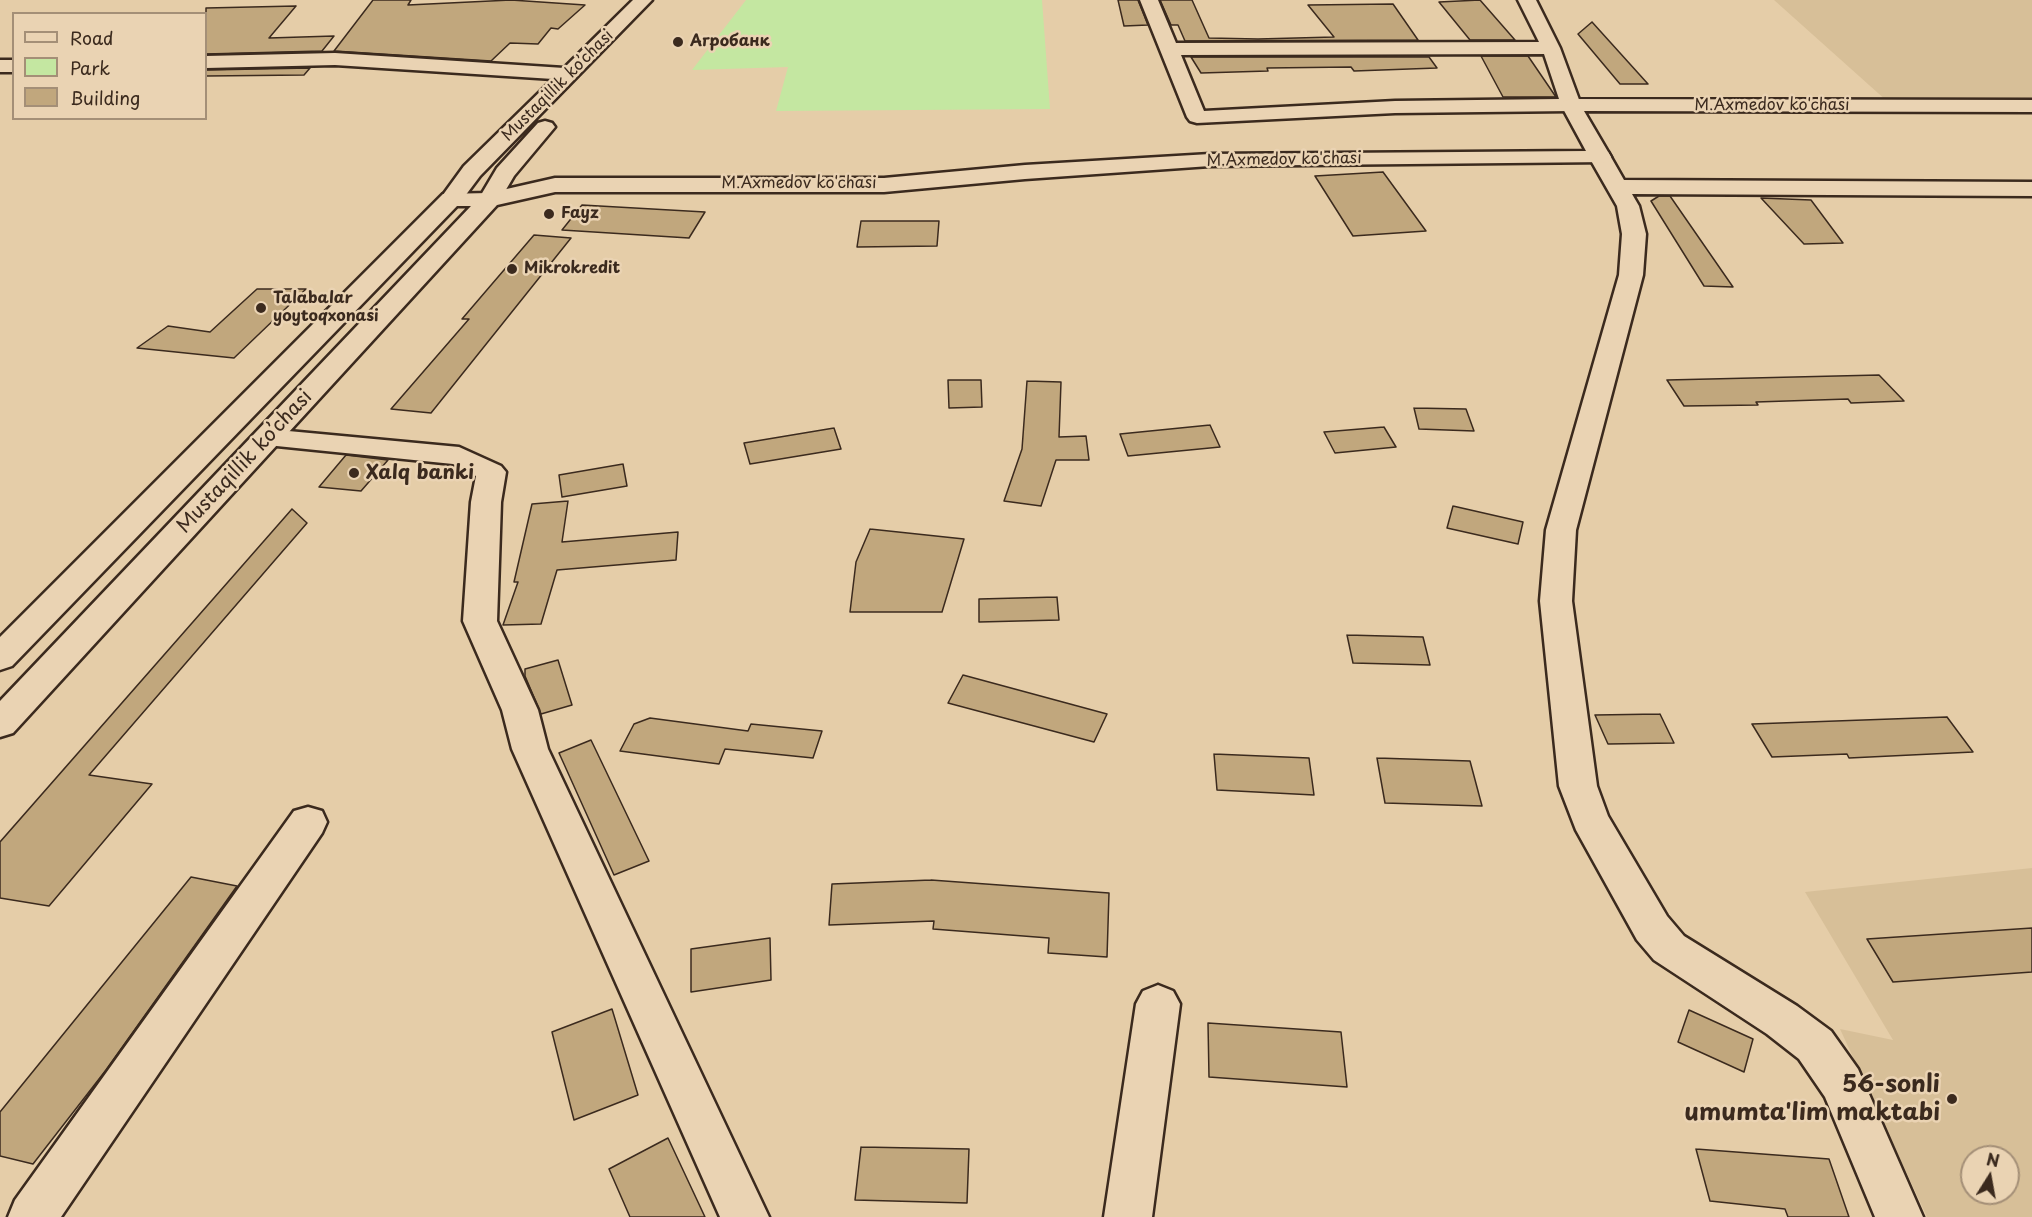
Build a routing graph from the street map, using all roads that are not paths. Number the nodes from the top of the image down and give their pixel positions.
1 (1149, 0) edge
2 (1527, 0) edge
3 (650, 4) edge
4 (1551, 48) junction
5 (1169, 49) junction
6 (207, 62) edge
7 (571, 74) junction
8 (570, 99) dead end
9 (2032, 106) edge
10 (1573, 108) junction
11 (554, 116) dead end
12 (1603, 161) junction
13 (2032, 189) edge
14 (451, 199) junction
15 (489, 200) junction
16 (267, 438) junction
17 (0, 658) edge
18 (0, 724) edge
19 (308, 822) dead end
20 (1158, 1004) dead end
21 (32, 1217) edge
22 (745, 1217) edge
23 (1128, 1217) edge
24 (1899, 1217) edge

1 - 5 street
2 - 4 street
3 - 7 street, Mustaqillik ko’chasi
3 - 8 street, Mustaqillik ko’chasi
4 - 5 street
4 - 10 street
5 - 10 street, M.Axmedov ko'chasi
6 - 7 street
7 - 14 street, Mustaqillik ko’chasi
9 - 10 street, M.Axmedov ko'chasi
10 - 12 street
11 - 15 street, Mustaqillik ko’chasi
12 - 13 street, M.Axmedov ko'chasi
12 - 15 street, M.Axmedov ko'chasi
12 - 24 street
14 - 15 street, M.Axmedov ko'chasi
14 - 17 street, Mustaqillik ko’chasi
15 - 16 street, Mustaqillik ko’chasi
16 - 18 street, Mustaqillik ko’chasi
16 - 22 street
19 - 21 street
20 - 23 street

